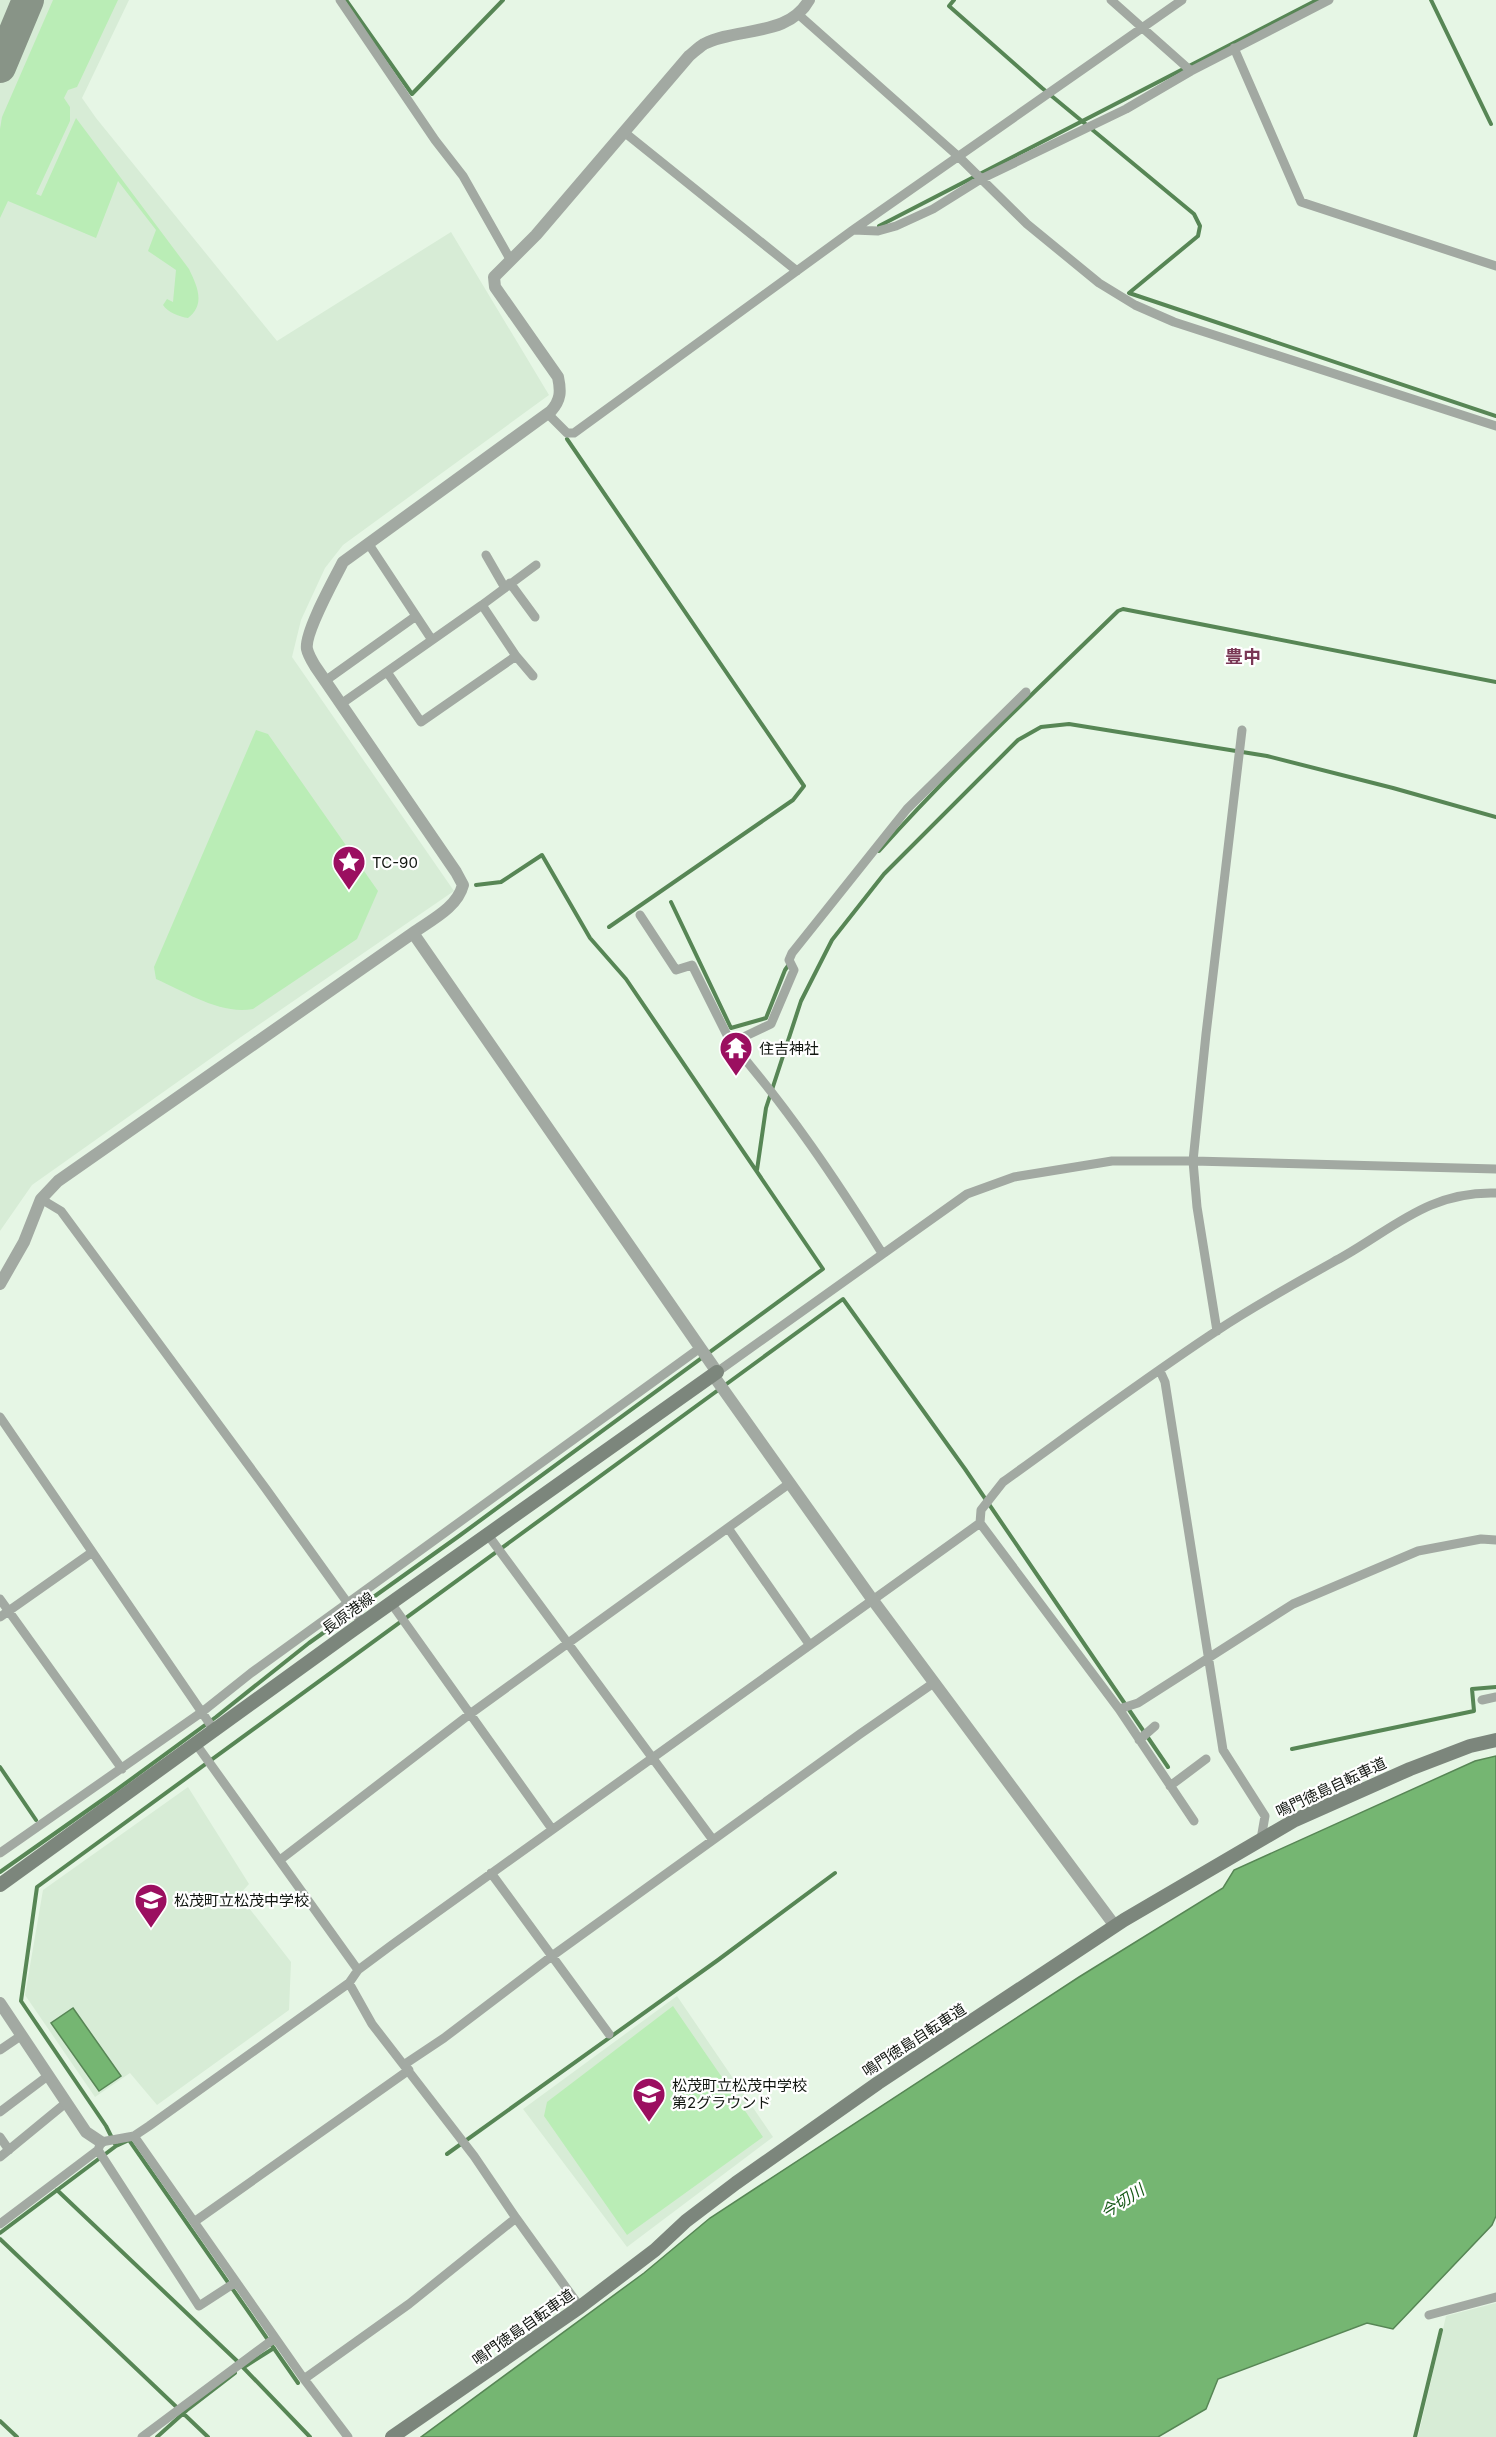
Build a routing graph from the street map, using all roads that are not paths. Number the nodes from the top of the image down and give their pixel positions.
1 (340, 0) edge
2 (809, 0) edge
3 (1111, 0) edge
4 (1182, 0) edge
5 (1329, 0) edge
6 (799, 15) junction
7 (1143, 27) junction
8 (1234, 48) junction
9 (1191, 71) junction
10 (624, 132) junction
11 (959, 157) junction
12 (981, 179) junction
13 (853, 230) junction
14 (510, 259) junction
15 (1496, 266) edge
16 (797, 270) junction
17 (548, 414) junction
18 (1496, 426) edge
19 (368, 543) junction
20 (486, 555) dead end
21 (536, 565) dead end
22 (508, 586) junction
23 (482, 605) junction
24 (416, 616) junction
25 (535, 617) dead end
26 (432, 640) junction
27 (516, 656) junction
28 (387, 672) junction
29 (532, 676) dead end
30 (325, 681) junction
31 (1026, 692) dead end
32 (341, 704) junction
33 (1242, 730) dead end
34 (640, 915) dead end
35 (413, 933) junction
36 (731, 1043) junction
37 (1193, 1161) junction
38 (1496, 1168) edge
39 (1496, 1193) edge
40 (41, 1199) junction
41 (882, 1253) junction
42 (0, 1284) edge
43 (1217, 1331) junction
44 (700, 1348) junction
45 (1160, 1371) junction
46 (715, 1374) junction
47 (0, 1417) edge
48 (790, 1484) junction
49 (980, 1523) junction
50 (729, 1528) junction
51 (488, 1535) junction
52 (1496, 1540) edge
53 (91, 1553) junction
54 (0, 1599) edge
55 (872, 1599) junction
56 (391, 1603) junction
57 (348, 1604) junction
58 (4, 1614) edge
59 (362, 1623) junction
60 (569, 1644) junction
61 (809, 1644) junction
62 (1209, 1657) junction
63 (935, 1682) junction
64 (1496, 1697) edge
65 (1482, 1700) dead end
66 (1119, 1709) junction
67 (201, 1712) junction
68 (470, 1714) junction
69 (1155, 1726) dead end
70 (214, 1730) junction
71 (1139, 1740) junction
72 (1496, 1740) edge
73 (196, 1744) junction
74 (652, 1758) junction
75 (1206, 1759) dead end
76 (122, 1769) junction
77 (1170, 1786) junction
78 (1194, 1821) dead end
79 (552, 1829) junction
80 (1261, 1839) junction
81 (713, 1840) junction
82 (0, 1853) edge
83 (280, 1860) junction
84 (491, 1873) junction
85 (0, 1885) edge
86 (1115, 1926) junction
87 (552, 1956) junction
88 (358, 1970) junction
89 (349, 1983) junction
90 (0, 2003) edge
91 (609, 2034) dead end
92 (22, 2035) junction
93 (0, 2050) edge
94 (407, 2067) junction
95 (49, 2075) junction
96 (67, 2102) junction
97 (0, 2112) edge
98 (134, 2136) junction
99 (0, 2137) edge
100 (99, 2146) junction
101 (9, 2150) junction
102 (0, 2157) edge
103 (516, 2218) junction
104 (194, 2222) junction
105 (0, 2224) edge
106 (236, 2282) junction
107 (1496, 2296) edge
108 (580, 2307) junction
109 (1430, 2315) dead end
110 (275, 2338) junction
111 (304, 2379) junction
112 (142, 2437) edge
113 (348, 2437) edge
114 (392, 2437) edge

1 - 14 street
2 - 6 street
3 - 7 street
4 - 7 street
5 - 8 street
6 - 10 street
6 - 11 street
7 - 9 street
7 - 11 street
8 - 9 street
8 - 15 street
9 - 12 street
10 - 14 street
10 - 16 street
11 - 12 street
11 - 13 street
12 - 13 street
12 - 18 street
13 - 16 street
14 - 17 street
16 - 17 street
17 - 19 street
19 - 24 street
19 - 30 street
20 - 22 street
21 - 22 street
22 - 23 street
22 - 25 street
23 - 26 street
23 - 27 street
24 - 26 street
24 - 30 street
26 - 28 street
27 - 28 street
27 - 29 street
28 - 32 street
30 - 32 street
31 - 36 street
32 - 35 street
33 - 37 street
34 - 36 street
35 - 40 street
35 - 44 street
36 - 41 street
37 - 38 street
37 - 41 street
37 - 43 street
39 - 43 street
40 - 42 street
40 - 57 street
41 - 46 street
43 - 45 street
44 - 46 street
44 - 57 street
45 - 49 street
45 - 62 street
46 - 48 street
46 - 51 main road, 長原港線
47 - 53 street
48 - 50 street
48 - 55 street
49 - 55 street
49 - 66 street
50 - 60 street
50 - 61 street
51 - 56 main road, 長原港線
51 - 60 street
52 - 62 street
53 - 58 street
53 - 67 street
54 - 58 street
55 - 61 street
55 - 63 street
56 - 59 main road, 長原港線
56 - 68 street
57 - 59 street
57 - 67 street
58 - 76 street
59 - 70 main road, 長原港線
60 - 68 street
60 - 74 street
61 - 74 street
62 - 66 street
62 - 80 street
63 - 81 street
63 - 86 street
64 - 65 street
66 - 71 street
67 - 70 street
67 - 76 street
68 - 79 street
68 - 83 street
69 - 71 street
70 - 73 main road, 長原港線
71 - 77 street
72 - 80 main road, 鳴門徳島自転車道
73 - 83 street
73 - 85 main road, 長原港線
74 - 79 street
74 - 81 street
75 - 77 street
76 - 82 street
77 - 78 street
79 - 84 street
80 - 86 main road, 鳴門徳島自転車道
81 - 87 street
83 - 88 street
84 - 87 street
84 - 88 street
86 - 108 main road, 鳴門徳島自転車道
87 - 91 street
87 - 94 street
88 - 89 street
89 - 94 street
89 - 98 street
90 - 92 street
92 - 93 street
92 - 95 street
94 - 103 street
94 - 104 street
95 - 96 street
95 - 97 street
96 - 100 street
96 - 101 street
98 - 100 street
98 - 104 street
99 - 101 street
100 - 105 street
100 - 106 street
101 - 102 street
103 - 108 street
103 - 111 street
104 - 106 street
106 - 110 street
107 - 109 street
108 - 114 main road, 鳴門徳島自転車道
110 - 111 street
110 - 112 street
111 - 113 street

